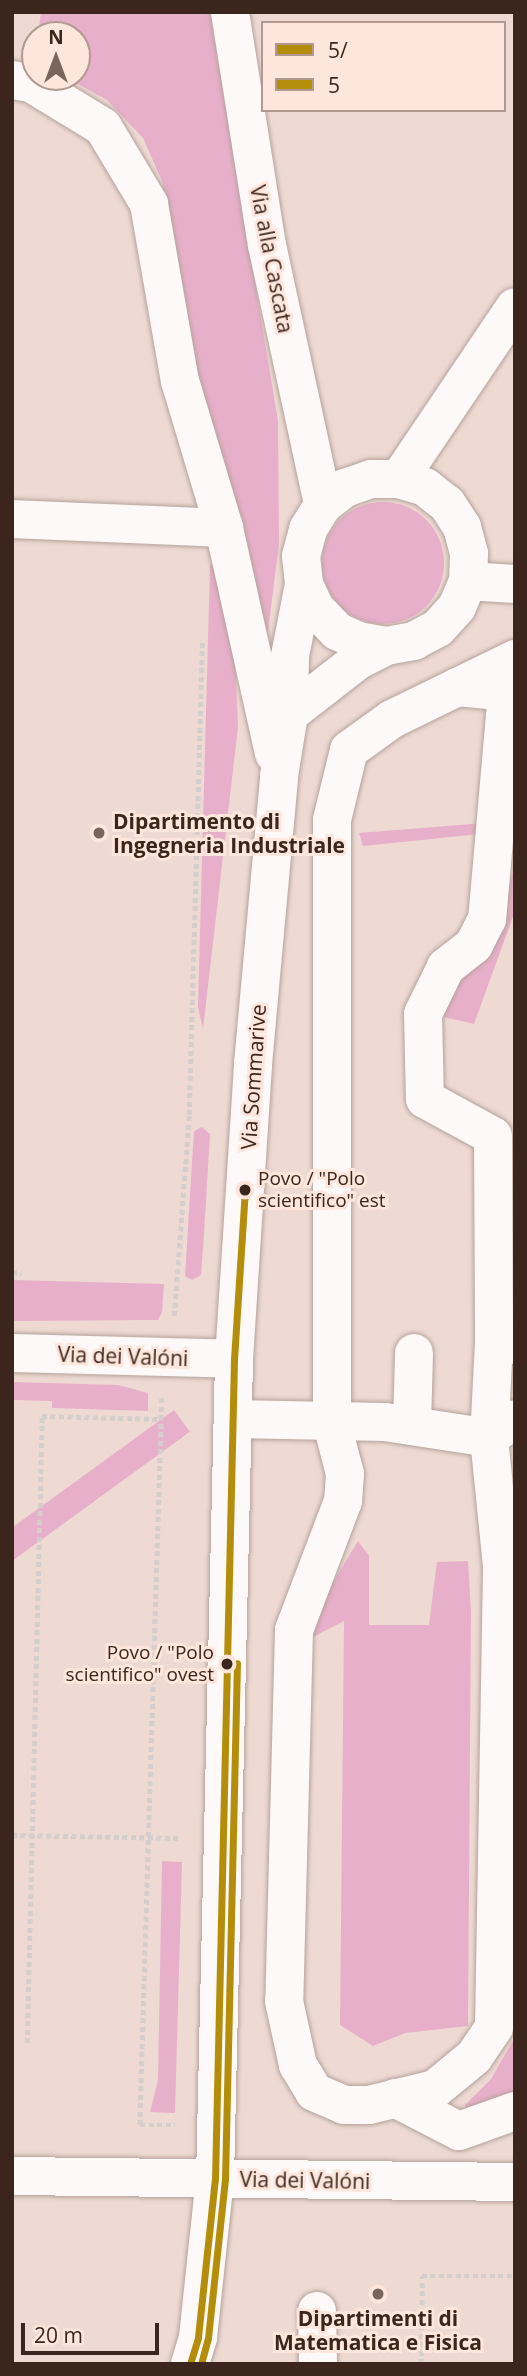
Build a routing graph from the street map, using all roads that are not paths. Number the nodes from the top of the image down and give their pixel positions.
1 (230, 12) edge
2 (12, 80) edge
3 (515, 307) edge
4 (399, 479) junction
5 (323, 505) junction
6 (12, 519) edge
7 (224, 528) junction
8 (468, 581) junction
9 (304, 584) junction
10 (515, 584) edge
11 (386, 646) junction
12 (512, 682) edge
13 (289, 714) junction
14 (279, 776) junction
15 (12, 1353) edge
16 (414, 1353) dead end
17 (234, 1359) junction
18 (504, 1359) edge
19 (233, 1419) junction
20 (332, 1424) junction
21 (412, 1426) junction
22 (502, 1429) edge
23 (395, 2098) junction
24 (515, 2111) edge
25 (12, 2176) edge
26 (215, 2179) junction
27 (515, 2182) edge
28 (317, 2311) dead end
29 (190, 2364) edge
30 (317, 2364) edge

1 - 5 street, Via alla Cascata
2 - 7 street
3 - 4 street
4 - 5 street
4 - 8 street
5 - 9 street
6 - 7 street
7 - 14 street
8 - 10 street
8 - 11 street
9 - 11 street
9 - 13 street, Via Sommarive
11 - 13 street
12 - 18 street
12 - 20 street
13 - 14 street, Via Sommarive
14 - 17 street, Via Sommarive
15 - 17 street, Via dei Valóni
16 - 21 street
17 - 19 street, Via Sommarive
18 - 22 street
19 - 20 street
19 - 26 street, Via Sommarive
20 - 21 street
20 - 23 street
21 - 22 street
22 - 23 street
23 - 24 street
25 - 26 street, Via dei Valóni
26 - 27 street, Via dei Valóni
26 - 29 street, Via Sommarive
28 - 30 street

